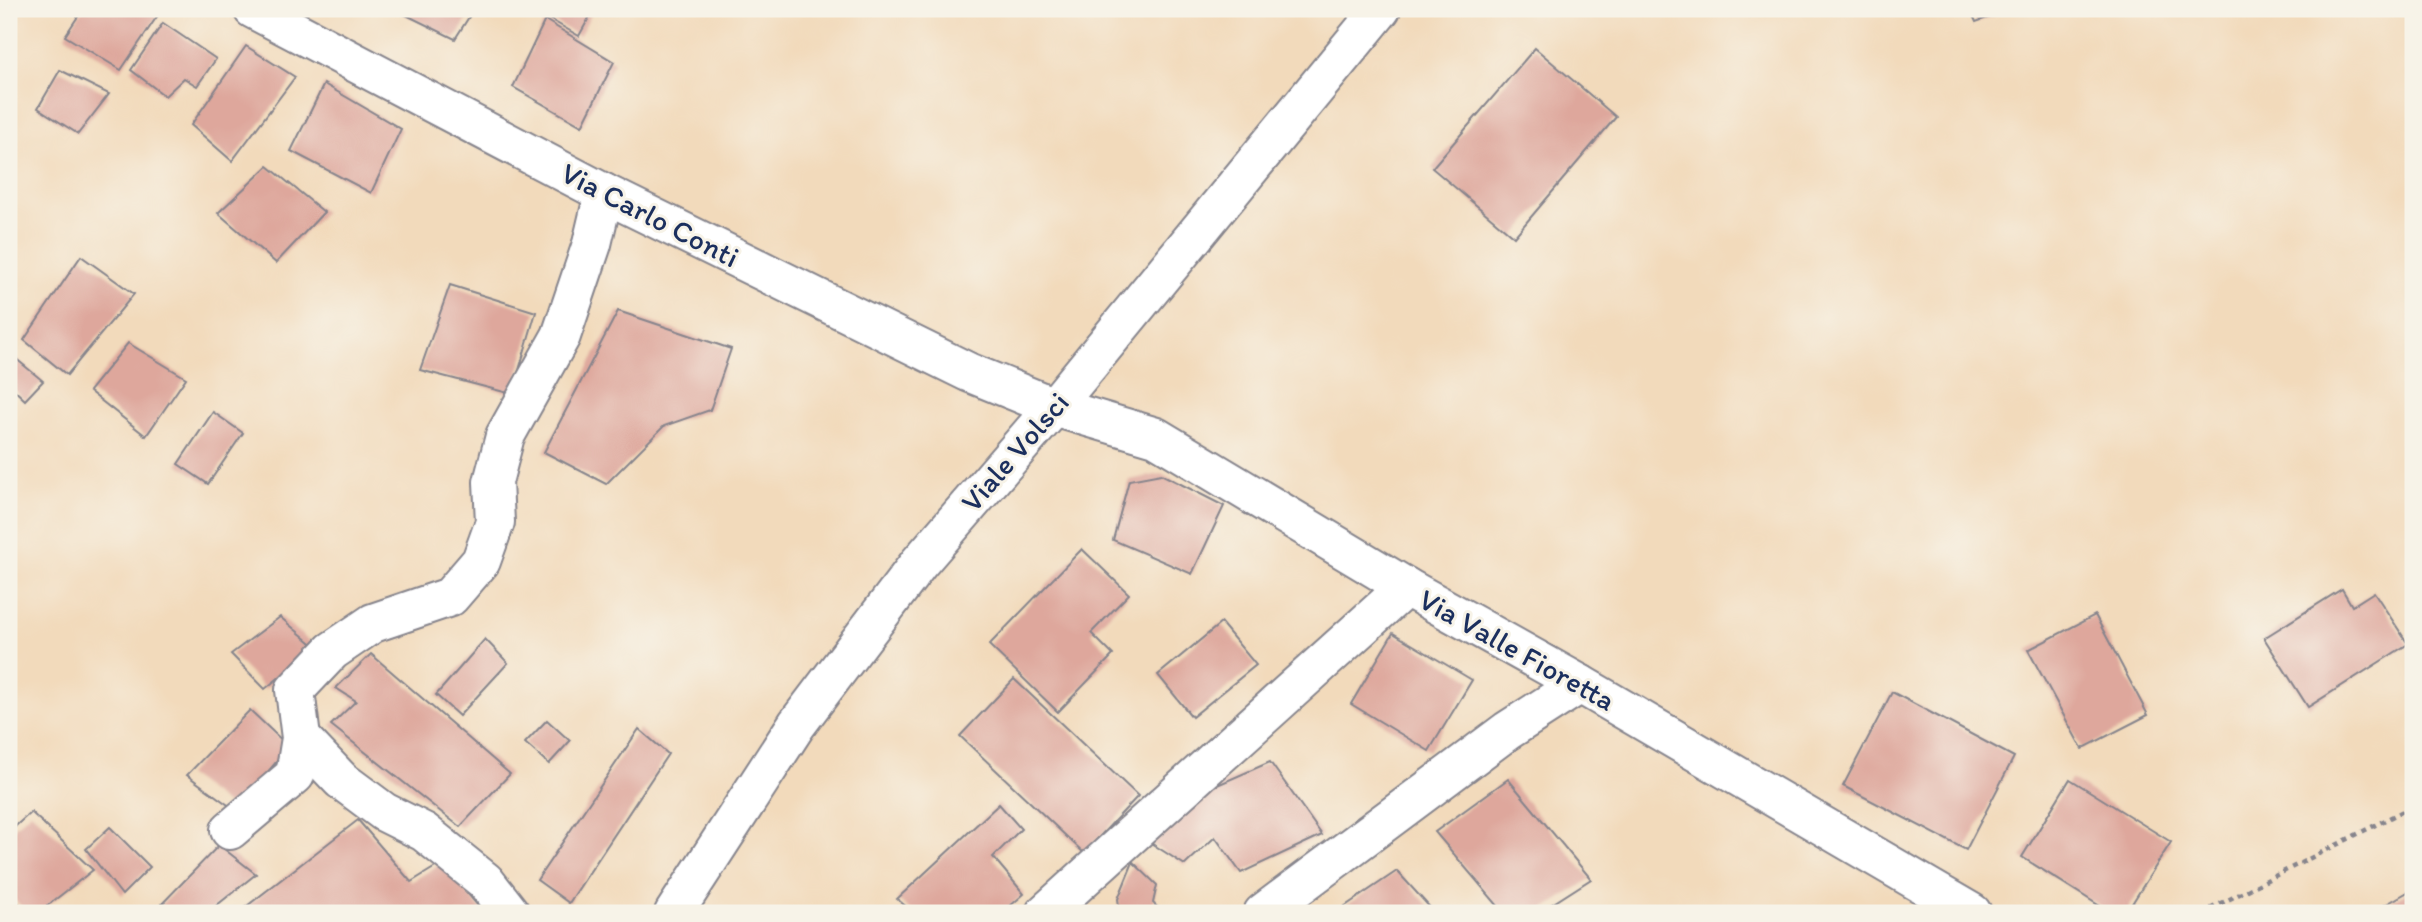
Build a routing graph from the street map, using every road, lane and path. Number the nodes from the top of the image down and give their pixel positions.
1 (253, 9) edge
2 (1381, 9) edge
3 (604, 193) junction
4 (1054, 407) junction
5 (1406, 587) junction
6 (1580, 684) junction
7 (301, 738) junction
8 (2413, 806) edge
9 (230, 830) dead end
10 (1950, 907) edge
11 (510, 913) edge
12 (674, 913) edge
13 (1045, 913) edge
14 (1263, 913) edge
15 (2203, 913) edge

1 - 3 street, Via Carlo Conti
2 - 4 street, Viale Volsci
3 - 4 street, Via Carlo Conti
3 - 7 street
4 - 5 street, Via Valle Fioretta
4 - 12 street, Viale Volsci
5 - 6 street, Via Valle Fioretta
5 - 13 street
6 - 10 street, Via Valle Fioretta
6 - 14 street
7 - 9 street
7 - 11 street
8 - 15 path

